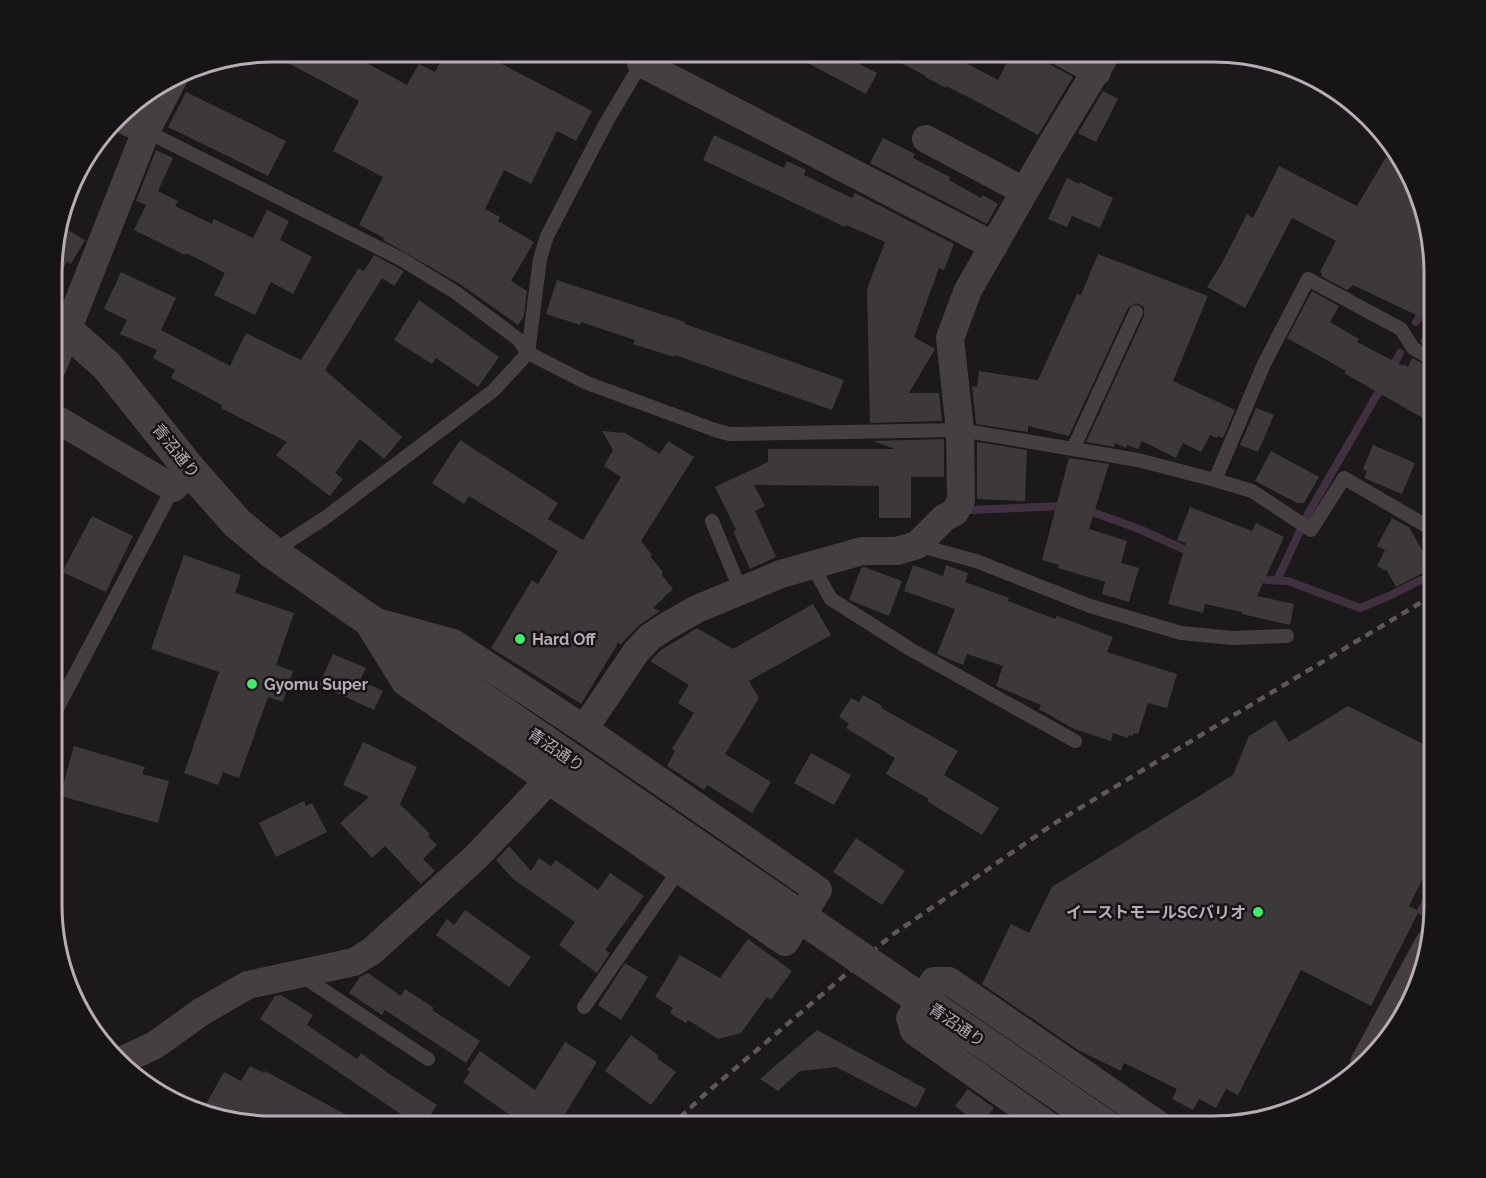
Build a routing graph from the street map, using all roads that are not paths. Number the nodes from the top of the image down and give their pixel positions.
1 (642, 62) edge
2 (654, 62) edge
3 (1103, 62) edge
4 (167, 90) edge
5 (126, 121) edge
6 (146, 131) junction
7 (926, 139) dead end
8 (1024, 191) junction
9 (994, 246) junction
10 (1136, 312) dead end
11 (62, 320) edge
12 (62, 326) edge
13 (528, 353) junction
14 (1424, 354) edge
15 (62, 422) edge
16 (960, 430) junction
17 (1073, 449) junction
18 (182, 479) junction
19 (1215, 480) junction
20 (712, 521) dead end
21 (1424, 525) edge
22 (917, 545) junction
23 (272, 552) junction
24 (812, 566) junction
25 (741, 591) junction
26 (366, 619) junction
27 (1287, 636) dead end
28 (62, 700) edge
29 (584, 729) junction
30 (1075, 741) dead end
31 (549, 780) junction
32 (679, 870) junction
33 (299, 974) junction
34 (584, 1007) dead end
35 (1398, 1007) edge
36 (1387, 1025) edge
37 (126, 1058) edge
38 (428, 1059) dead end
39 (1036, 1117) edge
40 (1092, 1117) edge
41 (1147, 1117) edge

1 - 13 lane
2 - 9 street
3 - 8 street
4 - 6 street
5 - 6 street
6 - 11 street
6 - 13 lane
7 - 8 street
8 - 9 street
9 - 16 street
10 - 17 lane
12 - 18 street, 青沼通り
13 - 16 lane
13 - 23 lane
14 - 19 lane
15 - 18 street
16 - 17 lane
16 - 22 street
17 - 19 lane
18 - 23 street, 青沼通り
18 - 28 lane
19 - 21 lane
20 - 25 lane
22 - 24 street
22 - 27 lane
23 - 26 street, 青沼通り
24 - 25 street
24 - 30 lane
25 - 29 street
26 - 29 street
26 - 31 street
26 - 40 street, 青沼通り, bridge
29 - 32 street
31 - 32 street
31 - 33 street
32 - 34 lane
33 - 37 street
33 - 38 lane
35 - 36 street
39 - 41 street

